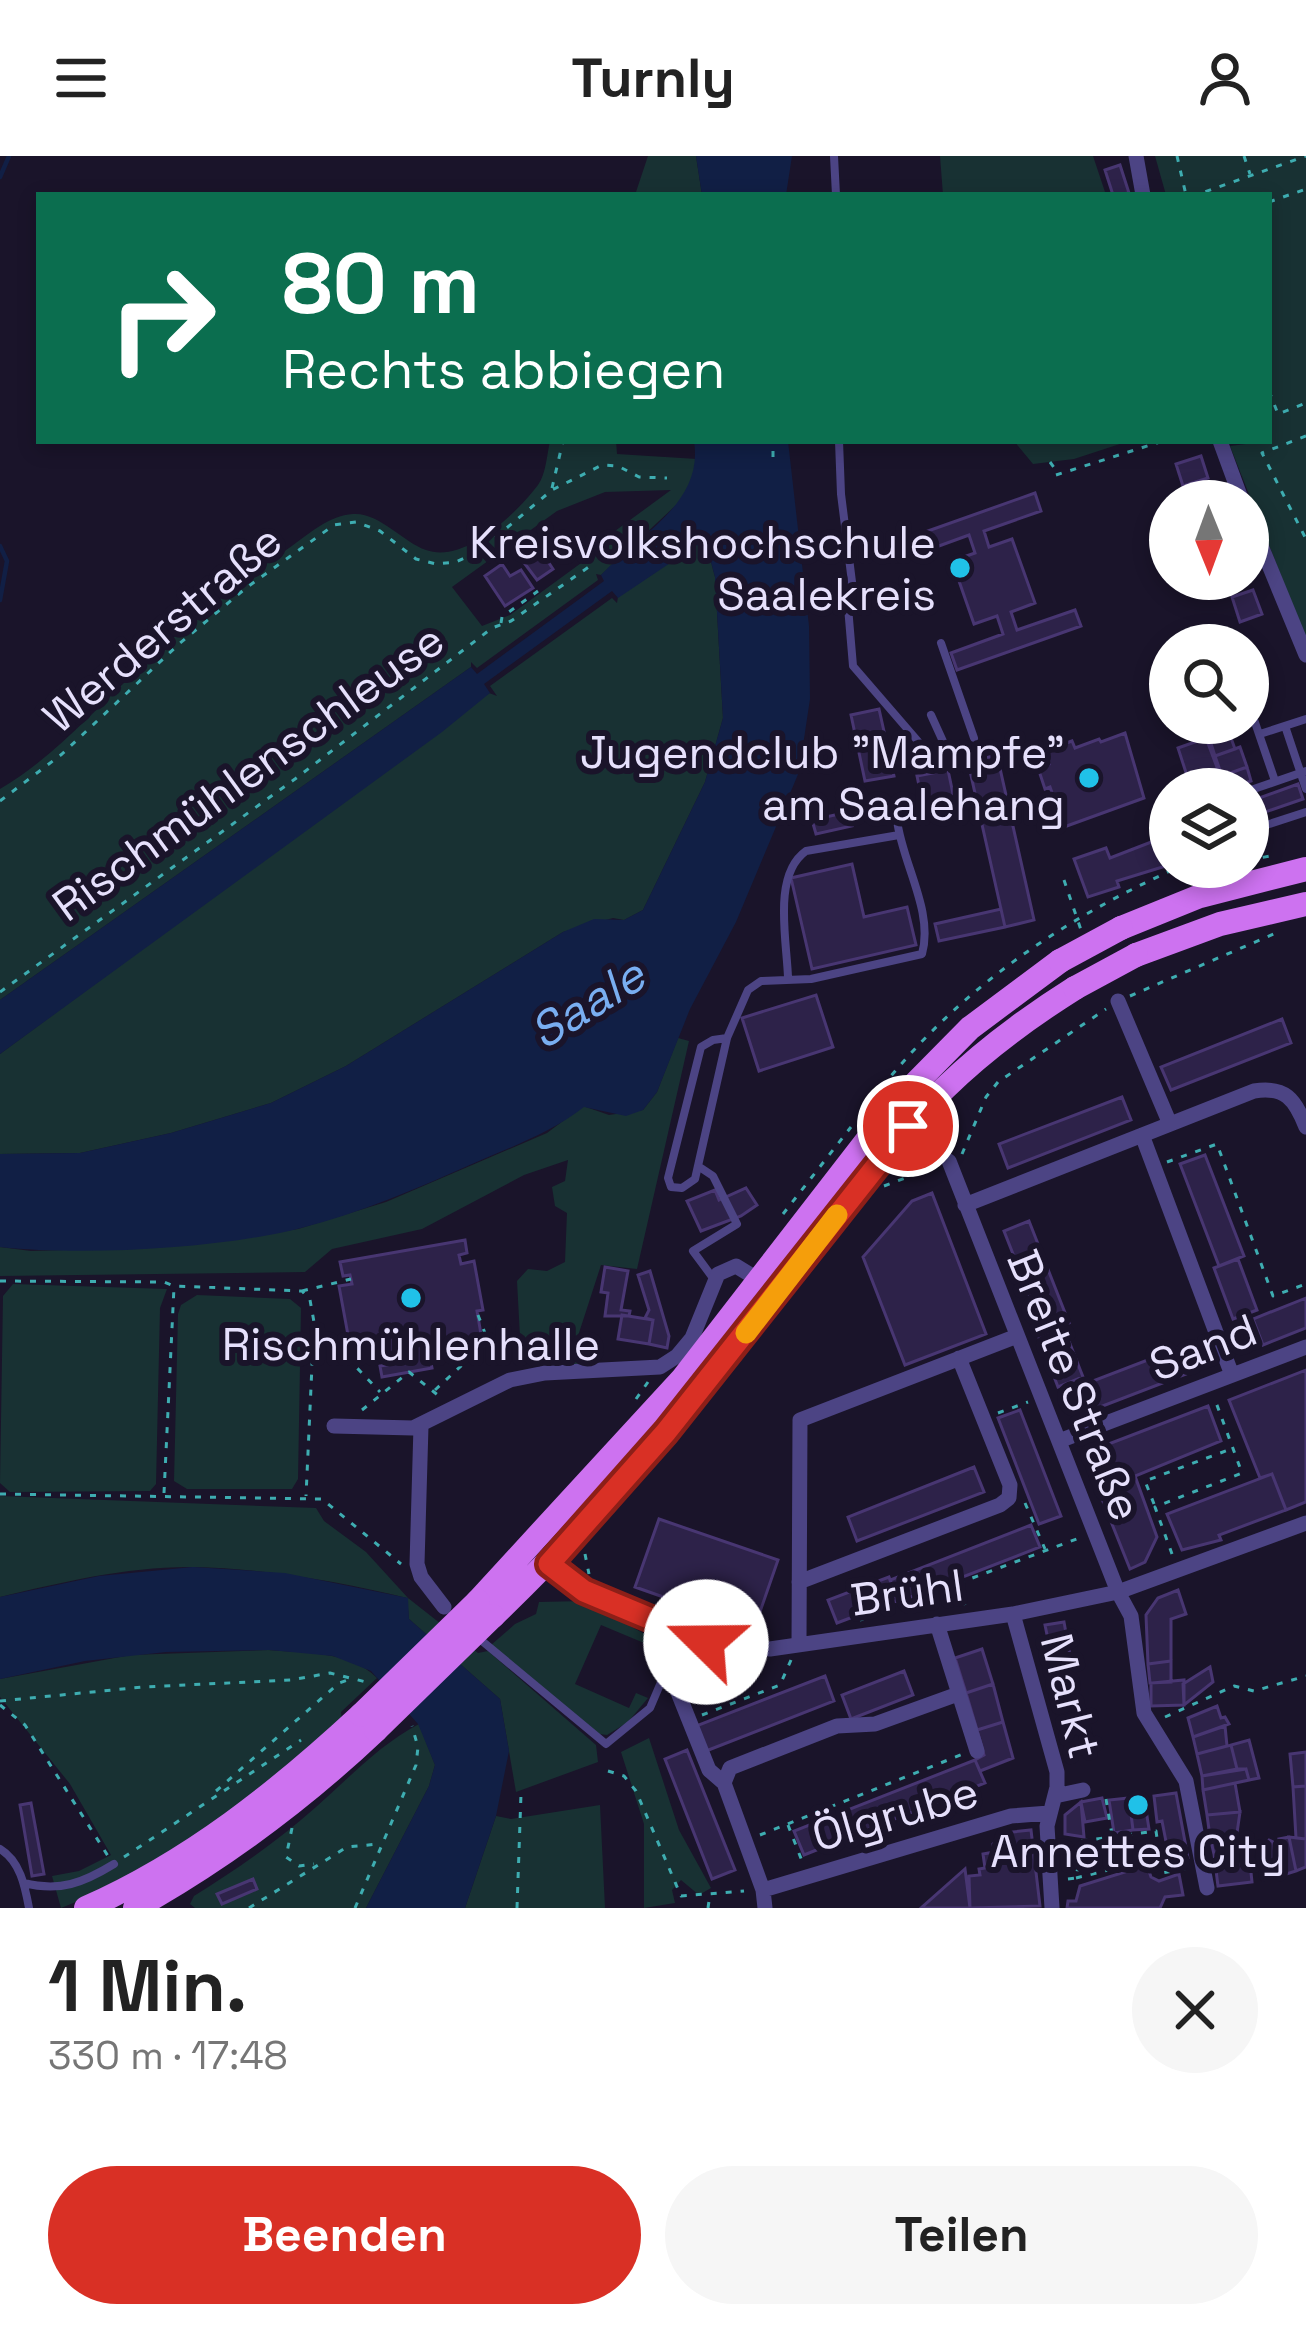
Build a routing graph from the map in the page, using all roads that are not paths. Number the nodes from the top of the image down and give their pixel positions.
1 (834, 156) edge
2 (1136, 156) edge
3 (836, 192) edge
4 (1142, 192) edge
5 (839, 444) edge
6 (1221, 444) edge
7 (1234, 480) edge
8 (1269, 565) edge
9 (941, 643) dead end
10 (1306, 655) edge
11 (931, 715) dead end
12 (1306, 718) edge
13 (1285, 726) junction
14 (1269, 731) edge
15 (974, 738) dead end
16 (1263, 744) edge
17 (946, 748) dead end
18 (929, 754) dead end
19 (1303, 772) edge
20 (1275, 782) junction
21 (1269, 784) edge
22 (1306, 789) edge
23 (1306, 812) edge
24 (897, 820) dead end
25 (1269, 824) edge
26 (899, 835) junction
27 (1306, 869) edge
28 (1306, 904) edge
29 (788, 979) junction
30 (1118, 1001) road end
31 (727, 1038) junction
32 (1170, 1124) junction
33 (1306, 1127) edge
34 (1142, 1135) junction
35 (949, 1162) road end
36 (698, 1166) junction
37 (965, 1205) junction
38 (714, 1279) junction
39 (759, 1280) junction
40 (1017, 1336) junction
41 (1306, 1347) edge
42 (959, 1358) junction
43 (1232, 1375) junction
44 (334, 1426) dead end
45 (421, 1426) junction
46 (1059, 1441) junction
47 (1306, 1523) edge
48 (540, 1554) junction
49 (799, 1582) junction
50 (1118, 1592) junction
51 (444, 1607) joint
52 (1013, 1614) junction
53 (937, 1624) junction
54 (682, 1633) junction
55 (794, 1644) junction
56 (667, 1675) junction
57 (958, 1694) junction
58 (368, 1723) junction
59 (976, 1750) road end
60 (724, 1783) junction
61 (1083, 1790) dead end
62 (1055, 1796) junction
63 (1049, 1813) junction
64 (0, 1849) edge
65 (114, 1864) road end
66 (25, 1883) junction
67 (1207, 1888) dead end
68 (764, 1899) edge
69 (29, 1908) edge
70 (86, 1908) edge
71 (135, 1908) edge
72 (1052, 1908) edge

1 - 3 lane
2 - 4 street
5 - 18 lane
6 - 7 street
8 - 10 street
9 - 15 lane
11 - 17 lane
12 - 13 lane
13 - 14 lane
13 - 19 lane
16 - 20 lane
19 - 20 lane
19 - 22 lane
20 - 21 lane
23 - 25 lane
24 - 26 lane
26 - 29 lane
26 - 29 lane
27 - 39 main road, bridge
28 - 48 main road, bridge
29 - 31 lane
30 - 32 street
31 - 36 lane
31 - 36 lane
32 - 33 street, Breite Straße
32 - 34 street, Breite Straße
34 - 37 street, Breite Straße
34 - 43 street
35 - 37 street, Breite Straße
36 - 38 lane
37 - 40 street, Breite Straße
38 - 39 street
38 - 45 street
39 - 48 main road
40 - 42 street
40 - 46 street, Breite Straße
41 - 43 street, Sand
42 - 49 street
42 - 49 street
43 - 46 street, Sand
44 - 45 street
45 - 51 street
46 - 50 street, Breite Straße
47 - 50 street, Brühl
48 - 54 street, Brühl
48 - 58 main road, bridge
49 - 55 street
50 - 52 street, Brühl
50 - 67 street, Markt
51 - 56 lane
52 - 53 street, Brühl
52 - 62 street, Markt
53 - 55 street, Brühl
53 - 57 street
54 - 55 street, Brühl
54 - 56 lane
56 - 60 street, Ölgrube
57 - 59 street
57 - 60 street
58 - 70 main road
58 - 71 main road
60 - 68 street, Ölgrube
61 - 62 street, Markt
62 - 63 street, Markt
63 - 68 street, Ölgrube
63 - 72 street
64 - 66 lane
65 - 66 lane
66 - 69 lane

